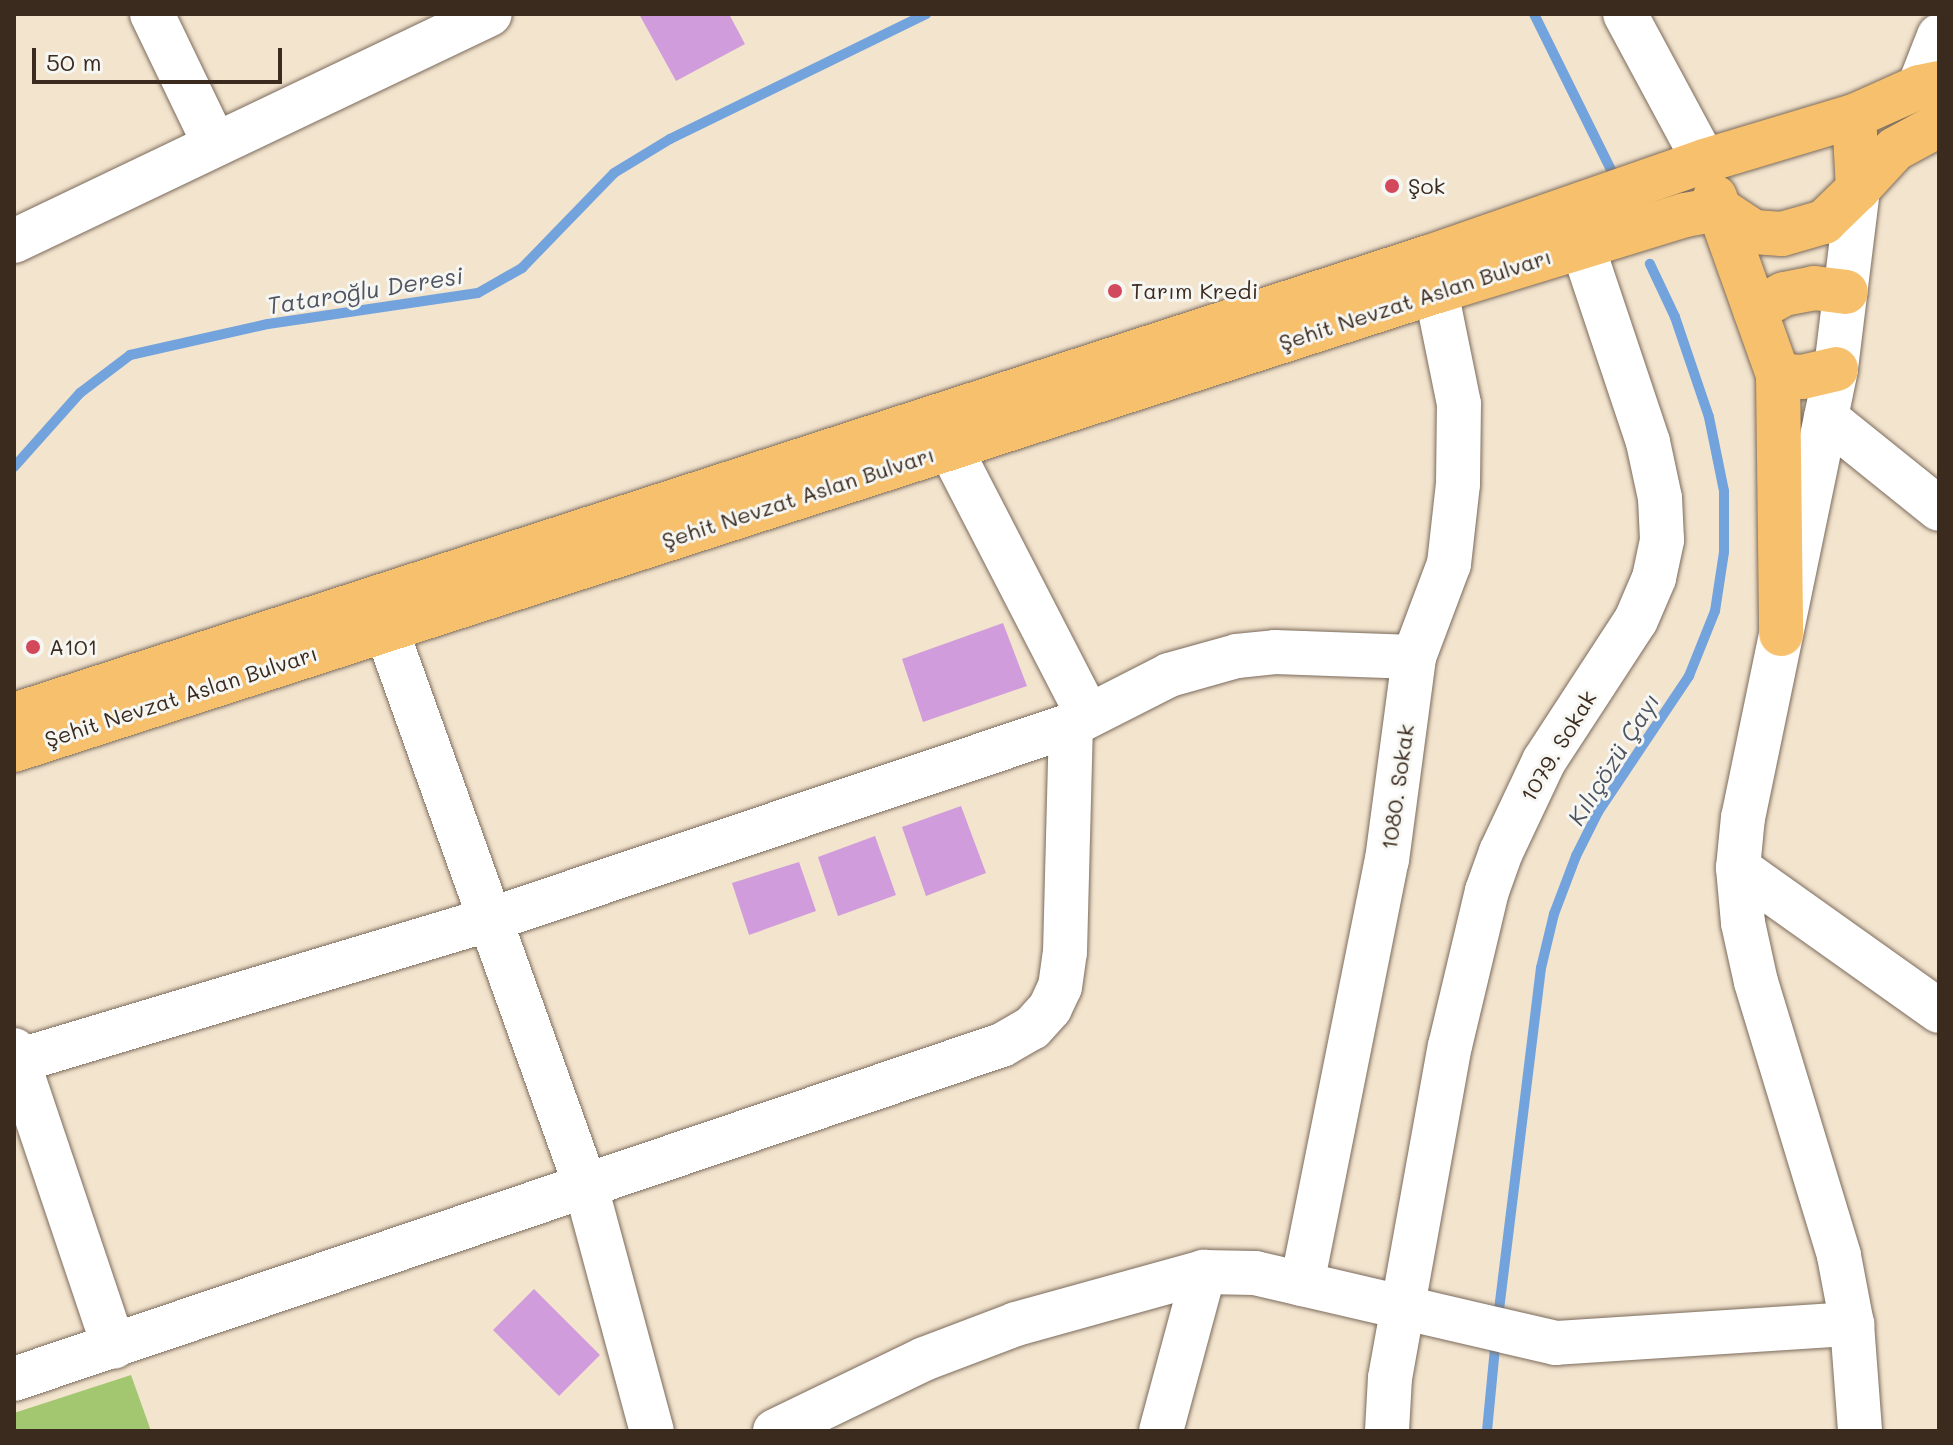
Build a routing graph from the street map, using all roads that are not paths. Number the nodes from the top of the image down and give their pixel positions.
1 (152, 14) edge
2 (490, 14) edge
3 (1625, 14) edge
4 (1939, 36) edge
5 (1929, 85) edge
6 (1854, 116) junction
7 (1939, 125) edge
8 (215, 145) junction
9 (1688, 168) junction
10 (1858, 189) junction
11 (1702, 212) junction
12 (1576, 227) junction
13 (14, 241) edge
14 (1434, 274) junction
15 (1846, 292) junction
16 (1755, 310) junction
17 (1836, 369) junction
18 (1778, 375) junction
19 (1826, 418) junction
20 (950, 448) junction
21 (1939, 509) edge
22 (386, 629) junction
23 (1781, 634) junction
24 (1414, 657) junction
25 (14, 715) edge
26 (1080, 720) junction
27 (14, 750) edge
28 (1738, 868) junction
29 (492, 919) junction
30 (1939, 1011) edge
31 (15, 1058) edge
32 (586, 1187) junction
33 (1204, 1272) junction
34 (1302, 1284) junction
35 (1402, 1307) junction
36 (1852, 1324) junction
37 (114, 1347) junction
38 (14, 1379) edge
39 (652, 1431) edge
40 (775, 1431) edge
41 (1161, 1431) edge
42 (1387, 1431) edge
43 (1860, 1431) edge

1 - 8 street
2 - 8 street
3 - 9 street
4 - 5 street
5 - 6 main road
6 - 9 main road
6 - 10 main road
7 - 10 main road
8 - 13 street
9 - 11 main road
9 - 12 main road
10 - 11 main road
10 - 15 street
11 - 12 main road
11 - 16 main road
12 - 14 main road, Şehit Nevzat Aslan Bulvarı
12 - 35 street, 1079. Sokak
14 - 20 main road, Şehit Nevzat Aslan Bulvarı
14 - 24 street, 1080. Sokak
14 - 25 main road, Şehit Nevzat Aslan Bulvarı
15 - 16 main road
15 - 17 street
16 - 18 main road
17 - 18 main road
17 - 19 street
18 - 23 main road
19 - 21 street
19 - 23 street
20 - 22 main road, Şehit Nevzat Aslan Bulvarı
20 - 26 street
22 - 27 main road, Şehit Nevzat Aslan Bulvarı
22 - 29 street
23 - 28 street
24 - 26 street
24 - 34 street, 1080. Sokak
26 - 29 street
26 - 32 street
28 - 30 street
28 - 36 street
29 - 31 street
29 - 32 street
31 - 37 street
32 - 37 street
32 - 39 street
33 - 34 street
33 - 40 street
33 - 41 street
34 - 35 street
35 - 36 street
35 - 42 street, 1079. Sokak
36 - 43 street
37 - 38 street

